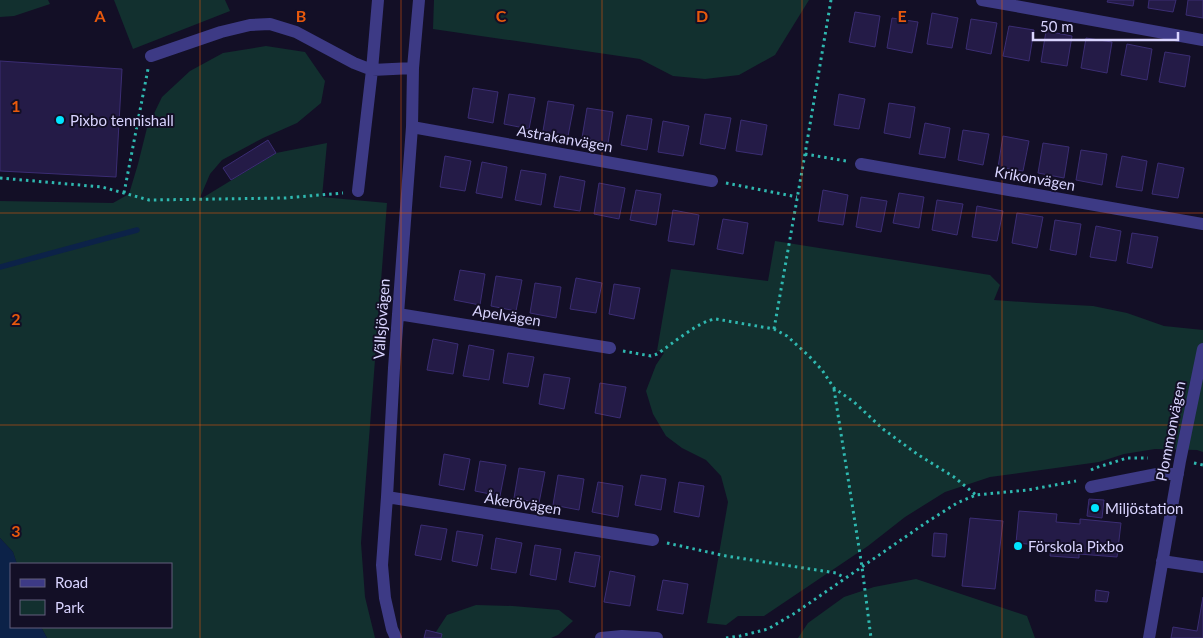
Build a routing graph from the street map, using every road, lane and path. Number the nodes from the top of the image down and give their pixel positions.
1 (378, 0) edge
2 (419, 0) edge
3 (831, 0) edge
4 (982, 0) edge
5 (1203, 40) edge
6 (151, 56) joint
7 (413, 68) junction
8 (372, 70) junction
9 (412, 128) junction
10 (805, 154) junction
11 (861, 164) joint
12 (0, 178) edge
13 (712, 181) joint
14 (358, 192) joint
15 (124, 193) junction
16 (797, 197) junction
17 (1203, 224) edge
18 (398, 314) junction
19 (774, 329) junction
20 (610, 348) joint
21 (1203, 349) edge
22 (834, 388) junction
23 (1179, 468) junction
24 (1089, 472) dead end
25 (1087, 482) joint
26 (976, 495) junction
27 (387, 497) junction
28 (653, 540) joint
29 (1162, 561) junction
30 (862, 566) junction
31 (1203, 567) edge
32 (844, 578) junction
33 (396, 638) edge
34 (601, 638) edge
35 (657, 638) edge
36 (726, 638) edge
37 (871, 638) edge
38 (1149, 638) edge

1 - 8 street
2 - 7 street, Vällsjövägen
3 - 10 path
4 - 5 street
6 - 8 street
6 - 15 path
7 - 8 street
7 - 9 street, Vällsjövägen
8 - 14 street
9 - 13 street, Astrakanvägen
9 - 18 street, Vällsjövägen
10 - 11 path
10 - 16 path
11 - 17 street, Krikonvägen
12 - 15 path
13 - 16 path
14 - 15 path
16 - 19 path
18 - 20 street, Apelvägen
18 - 27 street, Vällsjövägen
19 - 20 path
19 - 22 path
21 - 23 street, Plommonvägen
22 - 26 path
22 - 30 path
23 - 24 path
23 - 25 street
23 - 29 street, Plommonvägen
25 - 26 path
26 - 30 path
27 - 28 street, Åkerövägen
27 - 33 street, Vällsjövägen
28 - 32 path
29 - 31 street
29 - 38 street, Plommonvägen
30 - 32 path
30 - 37 path
32 - 36 path
34 - 35 street

